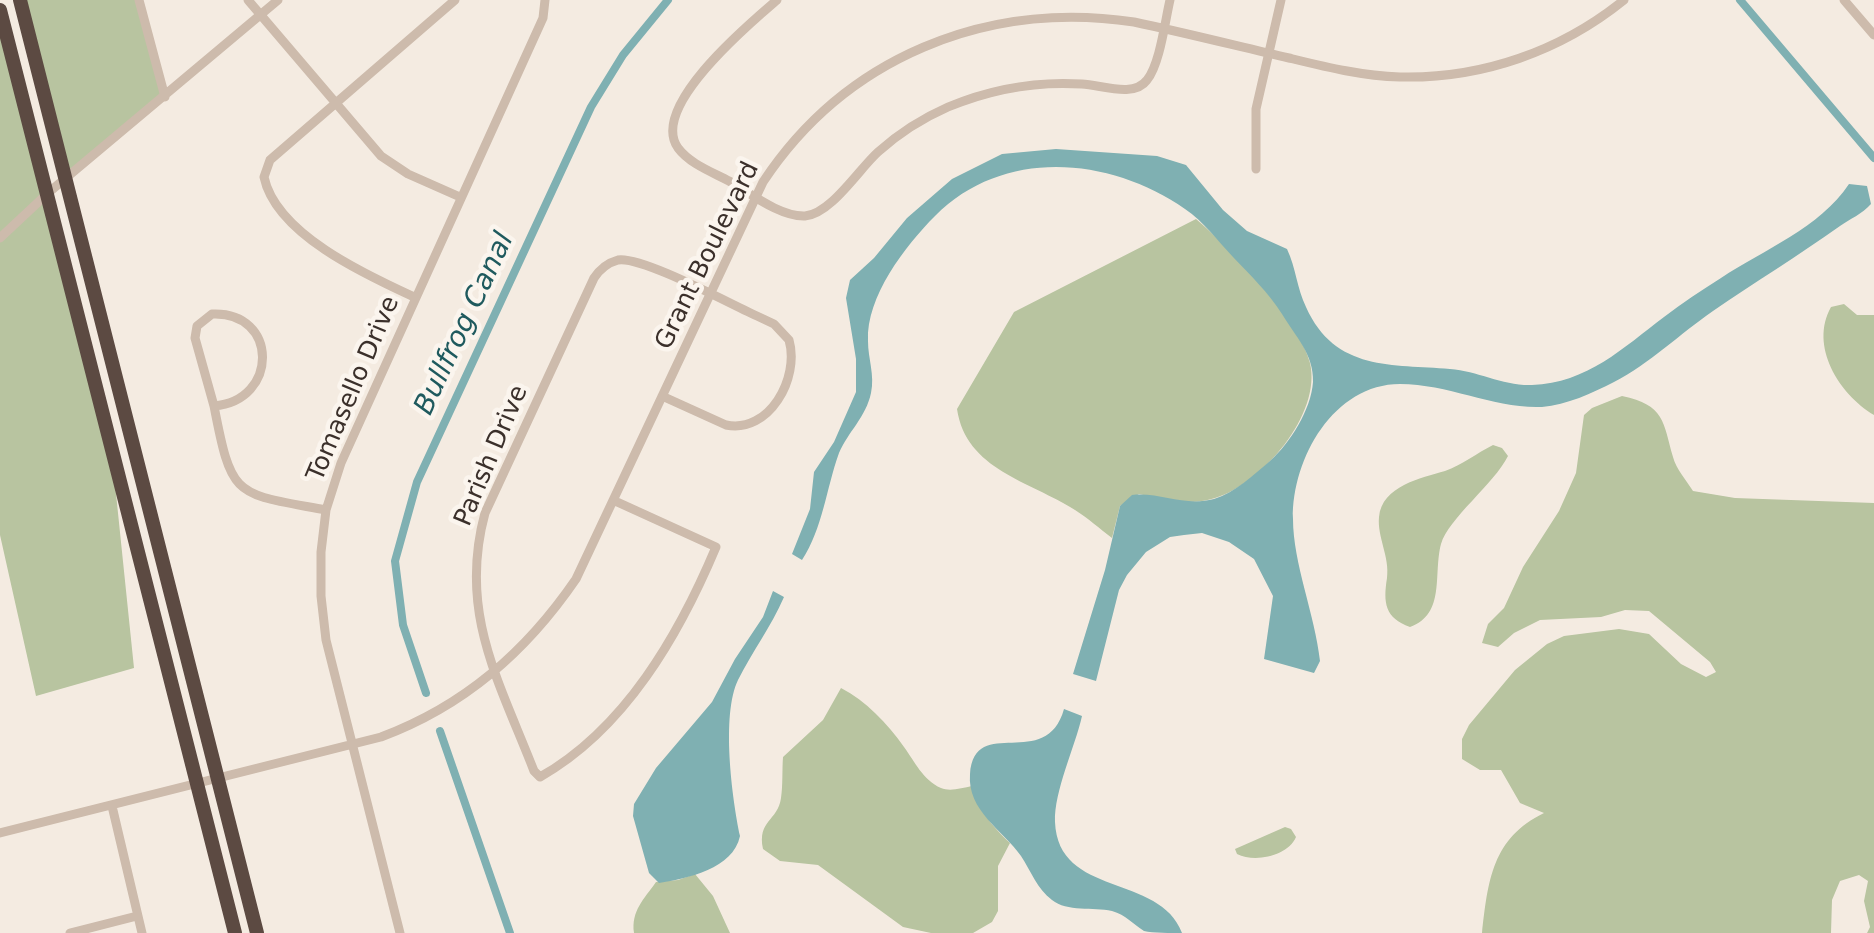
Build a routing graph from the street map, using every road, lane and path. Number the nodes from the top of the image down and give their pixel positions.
1 (20, 0) edge
2 (139, 0) edge
3 (248, 0) edge
4 (278, 0) edge
5 (455, 0) edge
6 (545, 0) edge
7 (778, 0) edge
8 (1170, 0) edge
9 (1281, 0) edge
10 (1624, 0) edge
11 (1844, 0) edge
12 (0, 10) edge
13 (260, 15) junction
14 (1163, 28) junction
15 (1874, 35) edge
16 (1270, 54) junction
17 (165, 97) junction
18 (335, 104) junction
19 (1256, 168) dead end
20 (66, 179) junction
21 (48, 193) junction
22 (755, 196) junction
23 (460, 197) junction
24 (0, 238) edge
25 (708, 294) junction
26 (414, 297) junction
27 (662, 396) junction
28 (214, 406) junction
29 (615, 500) junction
30 (326, 510) junction
31 (496, 672) junction
32 (352, 746) junction
33 (218, 781) junction
34 (196, 782) junction
35 (112, 806) junction
36 (0, 834) edge
37 (137, 916) junction
38 (70, 933) edge
39 (142, 933) edge
40 (235, 933) edge
41 (257, 933) edge
42 (400, 933) edge

1 - 20 highway
2 - 17 street
3 - 13 street
4 - 13 street
5 - 18 street
6 - 23 street, Tomasello Drive
7 - 22 street
8 - 14 street
9 - 16 street
10 - 16 street, Grant Boulevard
11 - 15 street
12 - 21 highway
13 - 17 street
13 - 18 street
14 - 16 street, Grant Boulevard
14 - 22 street, Grant Boulevard
14 - 22 street
16 - 19 street
17 - 20 street
18 - 23 street
18 - 26 street
20 - 21 street
20 - 33 highway
21 - 24 street
21 - 34 highway
22 - 25 street, Grant Boulevard
23 - 26 street, Tomasello Drive
25 - 27 street, Grant Boulevard
25 - 27 street
25 - 31 street, Parish Drive
26 - 30 street, Tomasello Drive
27 - 29 street, Grant Boulevard
28 - 28 street
28 - 30 street
29 - 31 street, Grant Boulevard
29 - 31 street, Parish Drive
30 - 32 street, Tomasello Drive
31 - 32 street, Grant Boulevard
32 - 33 street, Grant Boulevard
32 - 42 street, Tomasello Drive
33 - 34 street, Grant Boulevard
33 - 41 highway
34 - 35 street, Grant Boulevard
34 - 40 highway
35 - 36 street, Grant Boulevard
35 - 37 street
37 - 38 street
37 - 39 street

